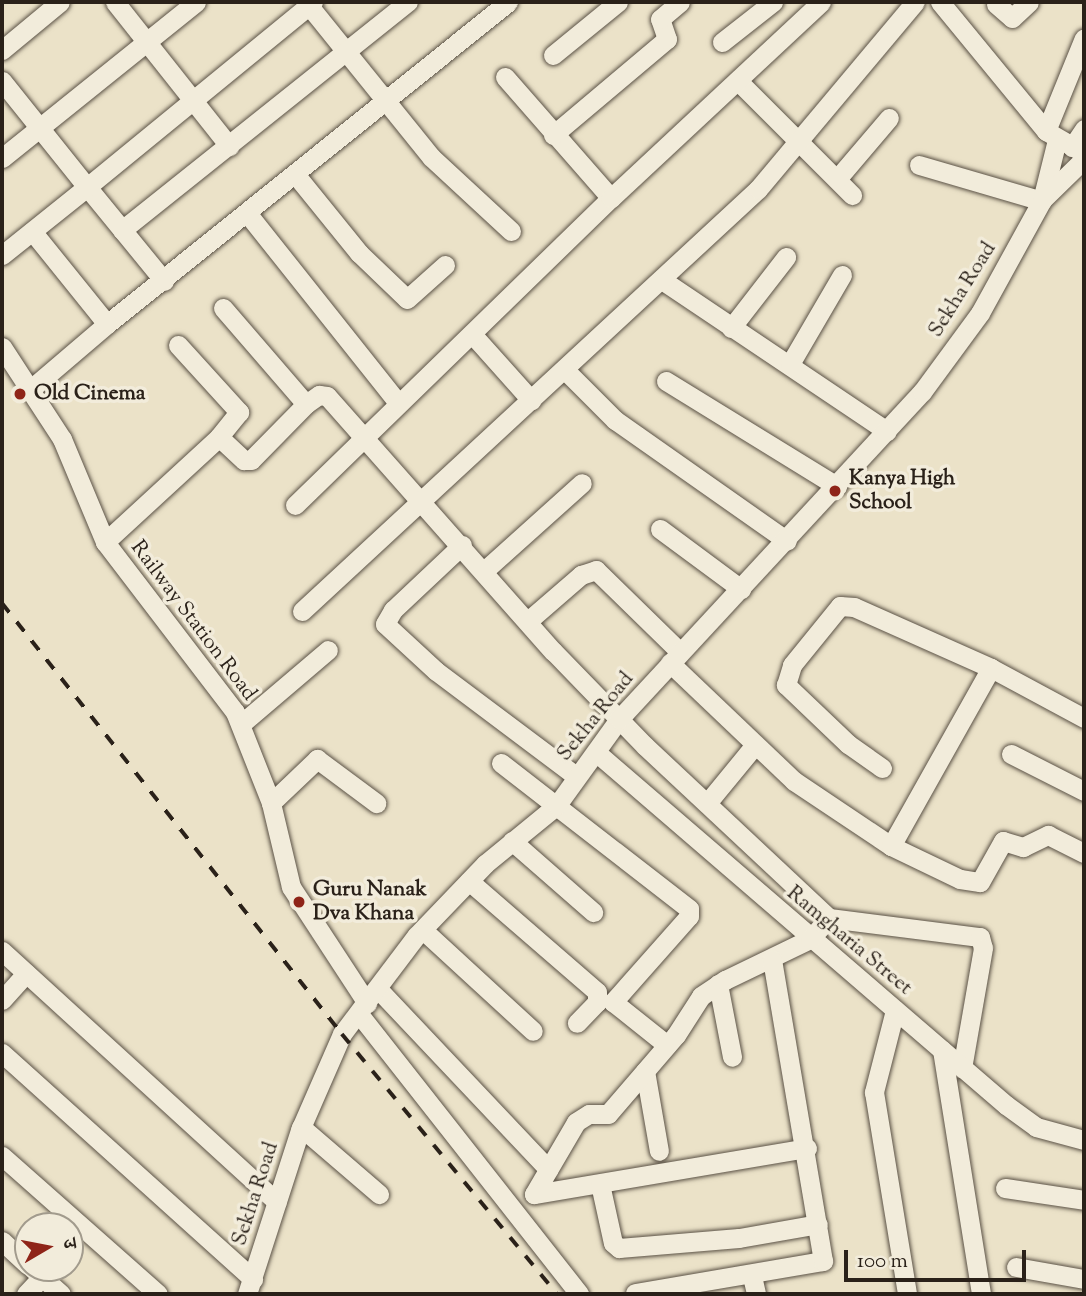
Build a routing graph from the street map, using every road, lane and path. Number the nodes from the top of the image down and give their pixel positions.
1 (60, 2) edge
2 (115, 2) edge
3 (196, 2) edge
4 (408, 2) edge
5 (508, 2) edge
6 (618, 2) edge
7 (680, 2) edge
8 (773, 2) edge
9 (821, 2) edge
10 (915, 2) edge
11 (940, 2) edge
12 (1029, 2) edge
13 (309, 3) edge
14 (996, 5) dead end
15 (1084, 38) edge
16 (147, 42) junction
17 (722, 42) dead end
18 (2, 50) edge
19 (347, 53) junction
20 (553, 55) dead end
21 (505, 77) dead end
22 (2, 81) edge
23 (739, 82) junction
24 (193, 98) junction
25 (386, 100) junction
26 (889, 118) dead end
27 (39, 127) junction
28 (1084, 129) edge
29 (553, 135) junction
30 (801, 142) junction
31 (229, 146) junction
32 (1069, 146) edge
33 (2, 158) edge
34 (919, 165) dead end
35 (295, 174) junction
36 (837, 178) junction
37 (87, 187) junction
38 (852, 195) dead end
39 (611, 198) junction
40 (1042, 200) junction
41 (247, 212) junction
42 (122, 230) junction
43 (32, 231) junction
44 (511, 231) dead end
45 (2, 255) edge
46 (786, 257) dead end
47 (444, 265) dead end
48 (842, 275) dead end
49 (662, 280) junction
50 (164, 281) junction
51 (223, 308) dead end
52 (107, 324) junction
53 (732, 328) junction
54 (472, 334) junction
55 (178, 345) dead end
56 (2, 347) edge
57 (790, 363) junction
58 (565, 370) junction
59 (666, 381) dead end
60 (32, 388) junction
61 (531, 400) junction
62 (398, 403) junction
63 (306, 404) junction
64 (887, 431) junction
65 (366, 436) junction
66 (219, 437) junction
67 (582, 483) dead end
68 (837, 486) junction
69 (422, 500) junction
70 (295, 505) dead end
71 (660, 529) dead end
72 (787, 541) junction
73 (105, 542) junction
74 (463, 545) junction
75 (485, 570) junction
76 (741, 589) junction
77 (302, 611) dead end
78 (529, 620) junction
79 (328, 650) dead end
80 (675, 658) junction
81 (991, 668) junction
82 (1084, 718) edge
83 (619, 719) junction
84 (241, 723) junction
85 (754, 746) junction
86 (597, 753) junction
87 (1011, 754) dead end
88 (501, 763) dead end
89 (882, 768) dead end
90 (577, 777) junction
91 (1084, 791) edge
92 (708, 802) junction
93 (271, 803) junction
94 (376, 803) dead end
95 (556, 805) junction
96 (512, 841) junction
97 (891, 846) junction
98 (1084, 853) edge
99 (469, 881) junction
100 (593, 912) dead end
101 (829, 918) junction
102 (423, 930) junction
103 (810, 939) junction
104 (2, 951) edge
105 (772, 959) junction
106 (26, 973) junction
107 (718, 984) junction
108 (2, 1000) edge
109 (368, 1002) junction
110 (895, 1010) junction
111 (577, 1023) dead end
112 (533, 1031) dead end
113 (667, 1045) junction
114 (942, 1051) junction
115 (2, 1053) edge
116 (732, 1057) dead end
117 (962, 1068) junction
118 (645, 1071) junction
119 (302, 1127) junction
120 (1084, 1140) edge
121 (807, 1148) junction
122 (659, 1151) dead end
123 (2, 1156) edge
124 (548, 1169) junction
125 (600, 1184) junction
126 (1005, 1188) dead end
127 (379, 1194) dead end
128 (534, 1194) junction
129 (1084, 1200) edge
130 (277, 1202) junction
131 (518, 1215) junction
132 (818, 1224) junction
133 (1016, 1267) dead end
134 (1084, 1279) edge
135 (48, 1282) edge
136 (754, 1285) edge
137 (250, 1287) edge
138 (635, 1293) edge
139 (61, 1294) edge
140 (158, 1294) edge
141 (579, 1294) edge
142 (907, 1294) edge
143 (981, 1294) edge

1 - 18 street
2 - 16 street
3 - 16 street
4 - 19 street
5 - 25 street
6 - 20 street
7 - 29 street
8 - 17 street
9 - 23 street
10 - 30 street
11 - 32 street
12 - 14 street
13 - 19 street
13 - 24 street
15 - 32 street
16 - 24 street
16 - 27 street
19 - 25 street
19 - 31 street
21 - 29 street
22 - 27 street
23 - 30 street
23 - 39 street
24 - 31 street
24 - 37 street
25 - 35 street
25 - 44 street
26 - 36 street
27 - 33 street
27 - 37 street
28 - 32 street
29 - 39 street
30 - 36 street
30 - 49 street
31 - 42 street
32 - 40 street, Sekha Road
32 - 40 street, Sekha Road
34 - 40 street
35 - 41 street
35 - 47 street
36 - 38 street
37 - 42 street
37 - 43 street
39 - 54 street
40 - 64 street, Sekha Road
41 - 50 street
41 - 62 street
42 - 50 street
43 - 45 street
43 - 52 street
46 - 53 street
48 - 57 street
49 - 53 street
49 - 58 street
50 - 52 street
51 - 63 street
52 - 60 street
53 - 57 street
54 - 61 street
54 - 62 street
55 - 66 street
56 - 60 street, Railway Station Road
57 - 64 street
58 - 61 street
58 - 72 street
59 - 68 street
60 - 73 street, Railway Station Road
61 - 69 street
62 - 65 street
63 - 65 street
63 - 66 street
64 - 68 street, Sekha Road
65 - 69 street
65 - 70 street
66 - 73 street
67 - 75 street
68 - 72 street, Sekha Road
69 - 74 street
69 - 77 street
71 - 76 street
72 - 76 street, Sekha Road
73 - 84 street, Railway Station Road
74 - 75 street
74 - 90 street
75 - 78 street
76 - 80 street, Sekha Road
78 - 80 street
78 - 83 street
79 - 84 street
80 - 83 street, Sekha Road
80 - 85 street
81 - 82 street
81 - 89 street
81 - 97 street
83 - 86 street, Sekha Road
83 - 92 street
84 - 93 street, Railway Station Road
85 - 92 street
85 - 97 street
86 - 90 street, Sekha Road
86 - 103 street, Ramgharia Street
87 - 91 street
88 - 95 street
90 - 95 street, Sekha Road
92 - 101 street
93 - 94 street
93 - 109 street, Railway Station Road
95 - 96 street, Sekha Road
95 - 113 street
96 - 99 street, Sekha Road
96 - 100 street
97 - 98 street
99 - 102 street, Sekha Road
99 - 111 street
101 - 103 street
101 - 117 street
102 - 109 street, Sekha Road
102 - 112 street
103 - 105 street
103 - 110 street, Ramgharia Street
104 - 106 street
105 - 107 street
105 - 121 street
106 - 108 street
106 - 130 street
107 - 113 street
107 - 116 street
109 - 119 street, Sekha Road
109 - 124 street
109 - 131 street
110 - 114 street, Ramgharia Street
110 - 142 street
113 - 118 street
114 - 117 street, Ramgharia Street
114 - 143 street
115 - 137 street
117 - 120 street, Ramgharia Street
118 - 122 street
118 - 124 street
119 - 127 street
119 - 130 street, Sekha Road
121 - 125 street
121 - 132 street
123 - 140 street
124 - 128 street
125 - 128 street
125 - 132 street
126 - 129 street
128 - 131 street
130 - 137 street, Sekha Road
131 - 141 street
132 - 136 street
133 - 134 street
135 - 139 street
136 - 138 street

